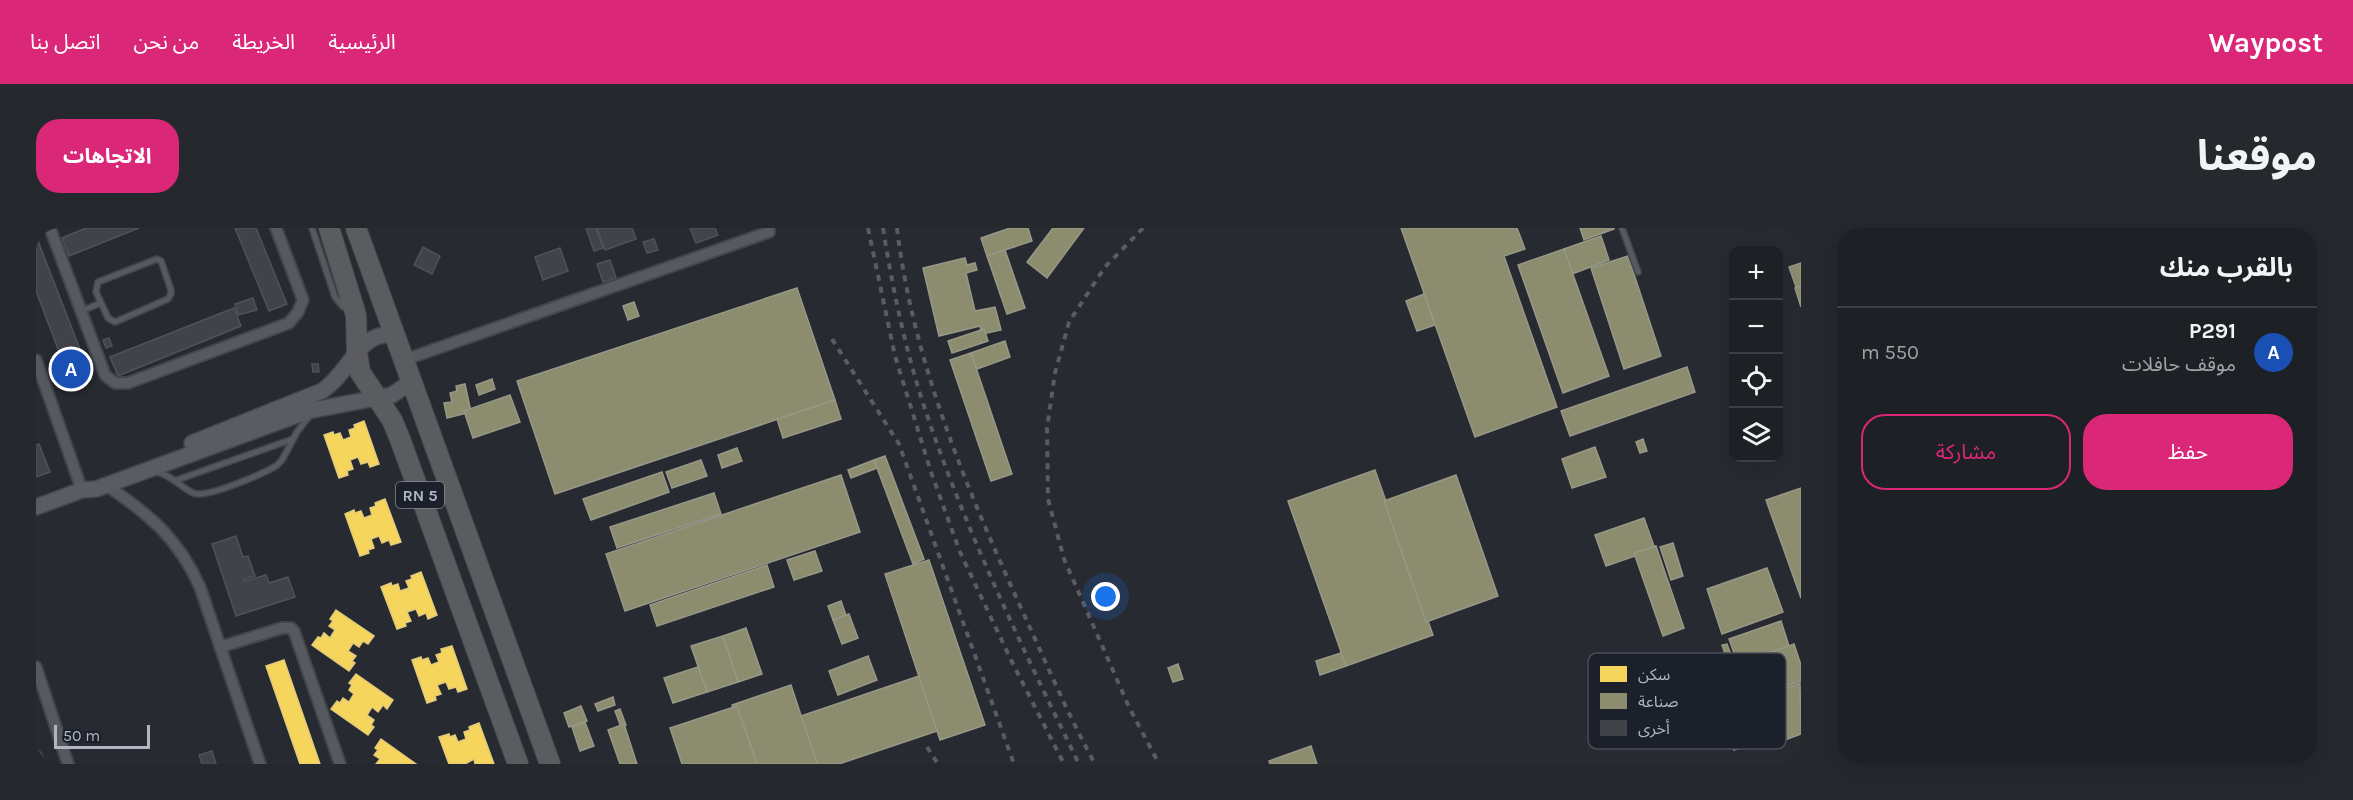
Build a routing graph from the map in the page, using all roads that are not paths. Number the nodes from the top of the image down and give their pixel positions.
1 (50, 228) edge
2 (276, 228) edge
3 (312, 228) edge
4 (329, 228) edge
5 (356, 228) edge
6 (769, 228) edge
7 (1622, 228) edge
8 (1638, 272) dead end
9 (381, 300) junction
10 (101, 303) junction
11 (354, 308) junction
12 (81, 311) junction
13 (394, 334) junction
14 (357, 353) junction
15 (36, 360) edge
16 (404, 360) junction
17 (411, 382) junction
18 (377, 399) junction
19 (316, 409) junction
20 (293, 439) junction
21 (149, 470) junction
22 (177, 480) junction
23 (106, 485) junction
24 (82, 490) junction
25 (36, 507) edge
26 (220, 647) junction
27 (36, 667) edge
28 (40, 694) edge
29 (36, 756) edge
30 (39, 764) edge
31 (68, 764) edge
32 (260, 764) edge
33 (340, 764) edge
34 (518, 764) edge
35 (550, 764) edge

1 - 12 street
2 - 12 street
3 - 11 lane
4 - 11 highway, RN 5
5 - 9 highway, RN 5
6 - 16 street
7 - 8 lane
9 - 11 highway
9 - 13 highway, RN 5
10 - 10 lane
10 - 12 lane
11 - 14 highway, RN 5
13 - 14 street
13 - 16 highway, RN 5
14 - 18 highway, RN 5
14 - 24 street
15 - 24 street
16 - 17 highway, RN 5
17 - 18 street
17 - 35 highway, RN 5
18 - 19 street
18 - 34 highway, RN 5
19 - 20 lane
19 - 21 street
20 - 22 lane
20 - 22 lane
21 - 22 lane
21 - 23 street
23 - 24 street
23 - 26 street
24 - 25 street
26 - 32 street
26 - 33 street
27 - 28 street
28 - 31 street
29 - 30 street

